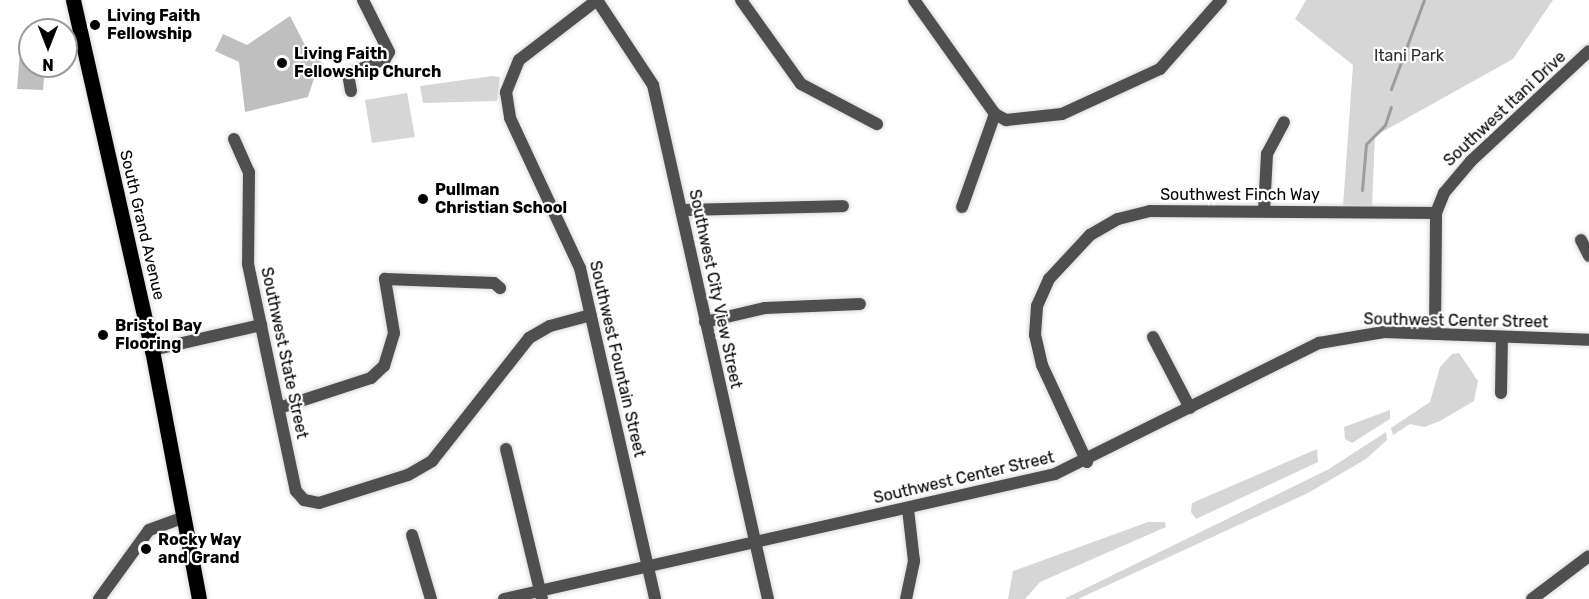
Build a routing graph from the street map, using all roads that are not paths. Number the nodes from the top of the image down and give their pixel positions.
1 (73, 0) edge
2 (363, 0) edge
3 (597, 0) edge
4 (741, 0) edge
5 (914, 0) edge
6 (1221, 0) edge
7 (1589, 51) edge
8 (351, 91) dead end
9 (995, 114) junction
10 (1284, 122) dead end
11 (877, 124) dead end
12 (234, 139) dead end
13 (843, 206) dead end
14 (962, 207) dead end
15 (681, 210) junction
16 (1264, 211) junction
17 (1436, 213) junction
18 (1581, 240) dead end
19 (1589, 256) edge
20 (500, 288) dead end
21 (860, 304) dead end
22 (591, 315) junction
23 (705, 322) junction
24 (261, 325) junction
25 (1435, 334) junction
26 (1153, 337) dead end
27 (1502, 338) junction
28 (1589, 340) edge
29 (152, 350) junction
30 (1501, 393) dead end
31 (279, 408) junction
32 (1190, 408) junction
33 (506, 449) dead end
34 (1087, 462) junction
35 (908, 509) junction
36 (185, 517) junction
37 (412, 535) dead end
38 (754, 542) junction
39 (1589, 556) edge
40 (647, 567) junction
41 (541, 595) edge
42 (99, 599) edge
43 (199, 599) edge
44 (431, 599) edge
45 (504, 599) edge
46 (655, 599) edge
47 (768, 599) edge
48 (906, 599) edge
49 (1532, 599) edge

1 - 29 main road, South Grand Avenue
2 - 8 street
3 - 15 street, Southwest City View Street
3 - 22 street, Southwest Fountain Street
4 - 11 street
5 - 9 street
6 - 9 street
7 - 17 street, Southwest Itani Drive
9 - 14 street
10 - 16 street
12 - 24 street, Southwest State Street
13 - 15 street
15 - 23 street, Southwest City View Street
16 - 17 street, Southwest Finch Way
16 - 34 street, Southwest Finch Way
17 - 25 street, Southwest Itani Drive
18 - 19 street
20 - 31 street
21 - 23 street
22 - 31 street, Southwest State Street
22 - 40 street, Southwest Fountain Street
23 - 38 street, Southwest City View Street
24 - 29 street
24 - 31 street, Southwest State Street
25 - 27 street, Southwest Center Street
25 - 32 street, Southwest Center Street
26 - 32 street
27 - 28 street, Southwest Center Street
27 - 30 street
29 - 36 main road, South Grand Avenue
32 - 34 street, Southwest Center Street
33 - 41 street
34 - 35 street, Southwest Center Street
35 - 38 street, Southwest Center Street
35 - 48 street
36 - 42 street
36 - 43 main road, South Grand Avenue
37 - 44 street
38 - 40 street, Southwest Center Street
38 - 47 street, Southwest City View Street
39 - 49 street
40 - 41 street, Southwest Center Street
40 - 46 street, Southwest Fountain Street
41 - 45 street, Southwest Center Street

